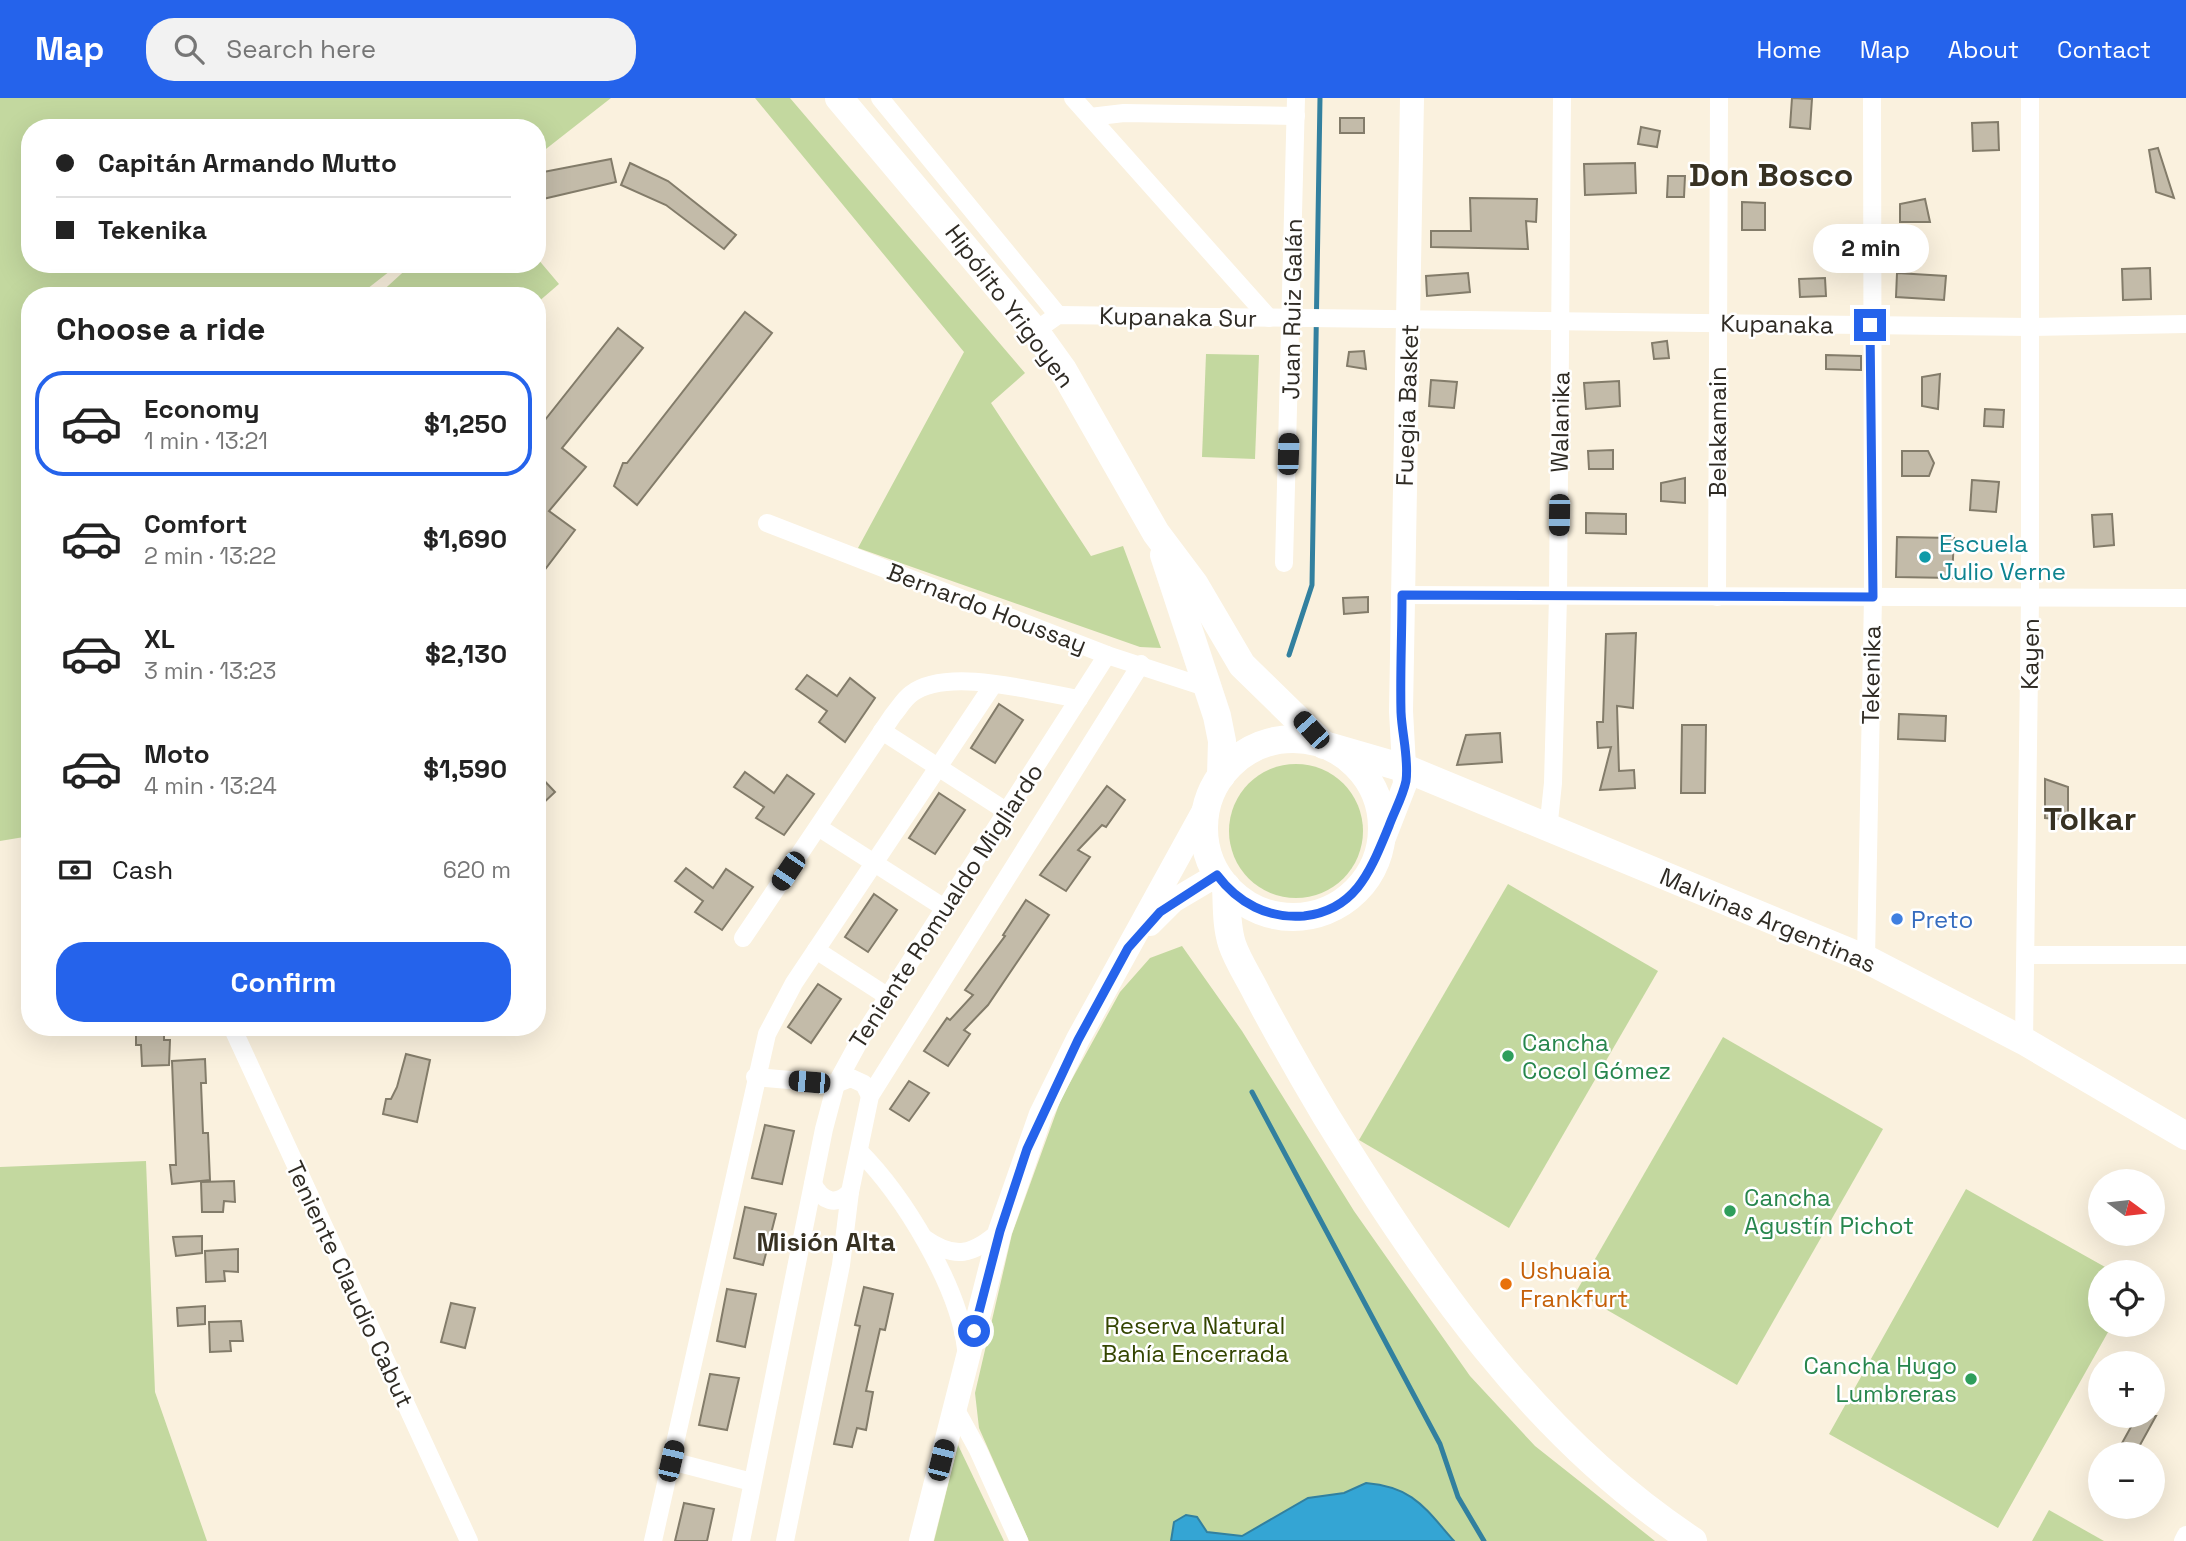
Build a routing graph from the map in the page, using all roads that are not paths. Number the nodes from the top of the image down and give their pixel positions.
1 (839, 98) edge
2 (880, 98) edge
3 (1073, 98) edge
4 (1412, 98) edge
5 (1562, 98) edge
6 (1719, 98) edge
7 (1872, 98) edge
8 (2030, 98) edge
9 (1296, 107) edge
10 (1090, 117) junction
11 (1058, 315) junction
12 (1269, 318) junction
13 (1299, 319) junction
14 (1409, 319) junction
15 (1560, 323) junction
16 (1716, 323) junction
17 (2186, 324) edge
18 (1870, 325) junction
19 (2030, 327) junction
20 (1035, 331) junction
21 (767, 523) dead end
22 (1156, 533) junction
23 (1284, 563) dead end
24 (1402, 595) junction
25 (1558, 597) junction
26 (1717, 597) junction
27 (1873, 597) junction
28 (2030, 597) junction
29 (2186, 598) edge
30 (1107, 655) junction
31 (1141, 664) junction
32 (993, 685) junction
33 (1208, 688) junction
34 (1079, 699) junction
35 (882, 731) junction
36 (1327, 746) junction
37 (1395, 765) junction
38 (938, 767) junction
39 (1221, 776) junction
40 (1208, 803) junction
41 (1006, 811) junction
42 (818, 827) junction
43 (1548, 830) junction
44 (1380, 848) junction
45 (874, 863) junction
46 (1222, 880) junction
47 (943, 907) junction
48 (743, 938) dead end
49 (1128, 948) junction
50 (816, 950) junction
51 (2026, 955) junction
52 (2186, 955) edge
53 (1866, 959) junction
54 (887, 996) junction
55 (236, 1036) edge
56 (2024, 1041) junction
57 (755, 1077) junction
58 (836, 1084) junction
59 (870, 1096) junction
60 (2186, 1136) edge
61 (859, 1151) junction
62 (813, 1184) junction
63 (850, 1192) junction
64 (1000, 1231) junction
65 (922, 1237) junction
66 (967, 1356) junction
67 (954, 1406) junction
68 (671, 1461) junction
69 (752, 1482) junction
70 (2186, 1535) edge
71 (469, 1541) edge
72 (653, 1541) edge
73 (741, 1541) edge
74 (785, 1541) edge
75 (921, 1541) edge
76 (1019, 1541) edge
77 (1693, 1541) edge
78 (2183, 1541) edge

1 - 20 main road, Hipólito Yrigoyen
2 - 11 street
3 - 10 street
4 - 14 street, Fuegia Basket
5 - 15 street, Walanika
6 - 16 street, Belakamain
7 - 18 street, Tekenika
8 - 19 street, Kayen
9 - 10 street
9 - 13 street, Juan Ruiz Galán
10 - 12 street
11 - 12 street, Kupanaka Sur
11 - 20 street
12 - 13 street, Kupanaka Sur
13 - 14 street, Kupanaka Sur
13 - 23 street, Juan Ruiz Galán
14 - 15 street, Kupanaka
14 - 24 street, Fuegia Basket
15 - 16 street, Kupanaka
15 - 25 street, Walanika
16 - 18 street, Kupanaka
16 - 26 street, Belakamain
17 - 19 street, Kupanaka
18 - 19 street, Kupanaka
18 - 27 street, Tekenika
19 - 28 street, Kayen
20 - 22 main road, Hipólito Yrigoyen
21 - 30 street, Bernardo Houssay
22 - 33 main road
22 - 36 main road, Malvinas Argentinas
24 - 25 street
24 - 37 street, Fuegia Basket
25 - 26 street
25 - 43 street, Walanika
26 - 27 street
27 - 28 street
27 - 53 street, Tekenika
28 - 29 street
28 - 51 street, Kayen
30 - 31 street, Bernardo Houssay
30 - 34 street, Teniente Romualdo Migliardo
31 - 33 street, Bernardo Houssay
31 - 59 street, Teniente Romualdo Migliardo
32 - 34 street
32 - 35 street
32 - 38 street
33 - 39 main road
34 - 41 street, Teniente Romualdo Migliardo
35 - 38 street
35 - 42 street
36 - 37 main road, Malvinas Argentinas
36 - 39 main road
36 - 44 main road
37 - 43 main road, Malvinas Argentinas
37 - 44 street, Fuegia Basket
38 - 41 street
38 - 45 street
39 - 40 main road
40 - 46 main road
40 - 49 street
41 - 47 street, Teniente Romualdo Migliardo
42 - 45 street
42 - 48 street
43 - 53 main road, Malvinas Argentinas
44 - 46 main road
45 - 47 street
45 - 50 street
46 - 49 street
46 - 77 main road
47 - 54 street, Teniente Romualdo Migliardo
49 - 64 street
50 - 54 street
50 - 57 street
51 - 52 street
51 - 56 street, Kayen
53 - 56 main road, Malvinas Argentinas
54 - 58 street, Teniente Romualdo Migliardo
55 - 71 street, Teniente Claudio Cabut
56 - 60 main road, Malvinas Argentinas
57 - 58 street
57 - 68 street
58 - 59 street
58 - 62 street, Teniente Romualdo Migliardo
59 - 61 street, Teniente Romualdo Migliardo
61 - 63 street, Teniente Romualdo Migliardo
61 - 65 street
62 - 63 street
62 - 69 street, Teniente Romualdo Migliardo
63 - 74 street, Teniente Romualdo Migliardo
64 - 65 street
64 - 66 street
65 - 66 street
66 - 67 street
67 - 75 street
67 - 76 street
68 - 69 street
68 - 72 street
69 - 73 street, Teniente Romualdo Migliardo
70 - 78 street

